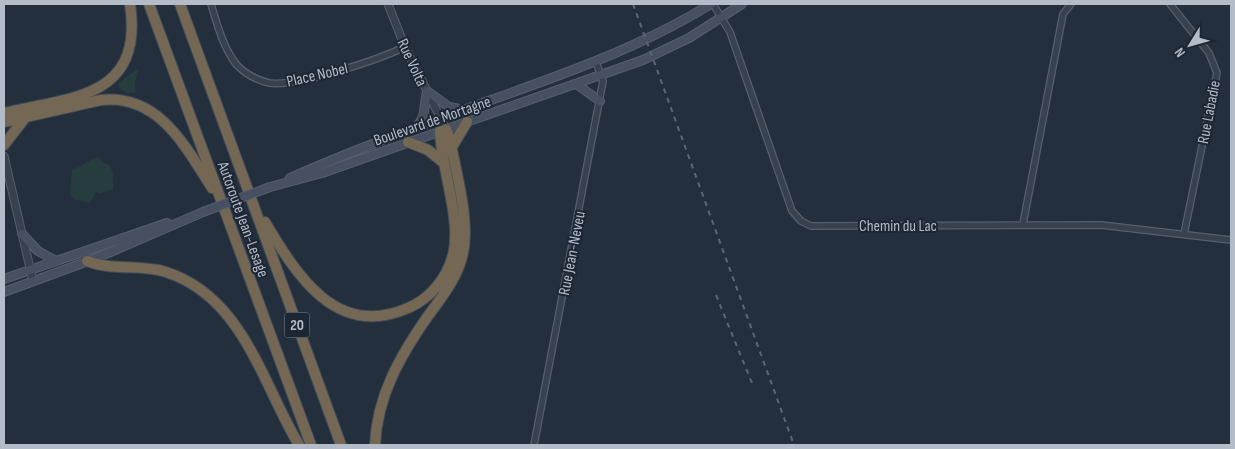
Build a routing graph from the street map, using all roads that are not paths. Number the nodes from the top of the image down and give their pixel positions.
1 (130, 4) edge
2 (149, 4) edge
3 (180, 4) edge
4 (211, 4) edge
5 (388, 4) edge
6 (712, 4) edge
7 (742, 4) edge
8 (1071, 4) edge
9 (1170, 4) edge
10 (722, 18) junction
11 (406, 47) junction
12 (596, 62) junction
13 (603, 74) junction
14 (576, 84) junction
15 (427, 91) junction
16 (600, 101) junction
17 (467, 110) junction
18 (4, 114) edge
19 (25, 118) junction
20 (4, 122) edge
21 (467, 122) junction
22 (442, 126) junction
23 (417, 128) junction
24 (408, 142) junction
25 (4, 145) edge
26 (452, 147) junction
27 (4, 156) edge
28 (444, 163) junction
29 (270, 187) junction
30 (254, 204) junction
31 (224, 207) junction
32 (203, 212) junction
33 (1023, 224) junction
34 (22, 234) junction
35 (1184, 234) junction
36 (1231, 240) edge
37 (56, 261) junction
38 (87, 261) junction
39 (31, 271) junction
40 (4, 279) edge
41 (33, 282) junction
42 (4, 292) edge
43 (299, 445) edge
44 (311, 445) edge
45 (341, 445) edge
46 (375, 445) edge
47 (534, 445) edge

1 - 18 highway
2 - 31 highway, Autoroute Jean-Lesage / 20
3 - 30 highway, Autoroute Jean-Lesage / 20
4 - 11 street, Place Nobel
5 - 11 street, Rue Volta
6 - 10 street, Chemin du Lac
6 - 12 main road, Boulevard de Mortagne
7 - 10 main road, Boulevard de Mortagne
8 - 33 street
9 - 35 street, Rue Labadie
10 - 13 main road, Boulevard de Mortagne
10 - 33 street, Chemin du Lac
11 - 15 street, Rue Volta
12 - 13 street
12 - 17 main road, Boulevard de Mortagne
13 - 14 main road, Boulevard de Mortagne
13 - 16 street, Rue Jean-Neveu
14 - 16 main road
14 - 21 main road, Boulevard de Mortagne
15 - 17 main road
15 - 22 street, Rue Volta
15 - 23 main road
16 - 47 street, Rue Jean-Neveu
17 - 22 main road, Boulevard de Mortagne
19 - 20 highway
19 - 25 highway
19 - 31 highway
21 - 22 main road, Boulevard de Mortagne
21 - 26 highway
22 - 23 main road, Boulevard de Mortagne
22 - 24 main road, Boulevard de Mortagne
22 - 26 highway
22 - 28 highway
23 - 29 main road, Boulevard de Mortagne
24 - 28 highway
24 - 29 main road, Boulevard de Mortagne
26 - 46 highway
27 - 34 street
28 - 30 highway
29 - 32 main road, Boulevard de Mortagne, bridge
30 - 45 highway, Autoroute Jean-Lesage / 20
31 - 44 highway, Autoroute Jean-Lesage / 20
32 - 37 main road, Boulevard de Mortagne
32 - 38 main road, Boulevard de Mortagne
33 - 35 street, Chemin du Lac
34 - 37 main road
34 - 39 street
35 - 36 street, Chemin du Lac
37 - 39 main road, Boulevard de Mortagne
38 - 41 main road, Boulevard de Mortagne
38 - 43 highway
39 - 40 main road, Boulevard de Mortagne
39 - 41 street
41 - 42 main road, Boulevard de Mortagne

